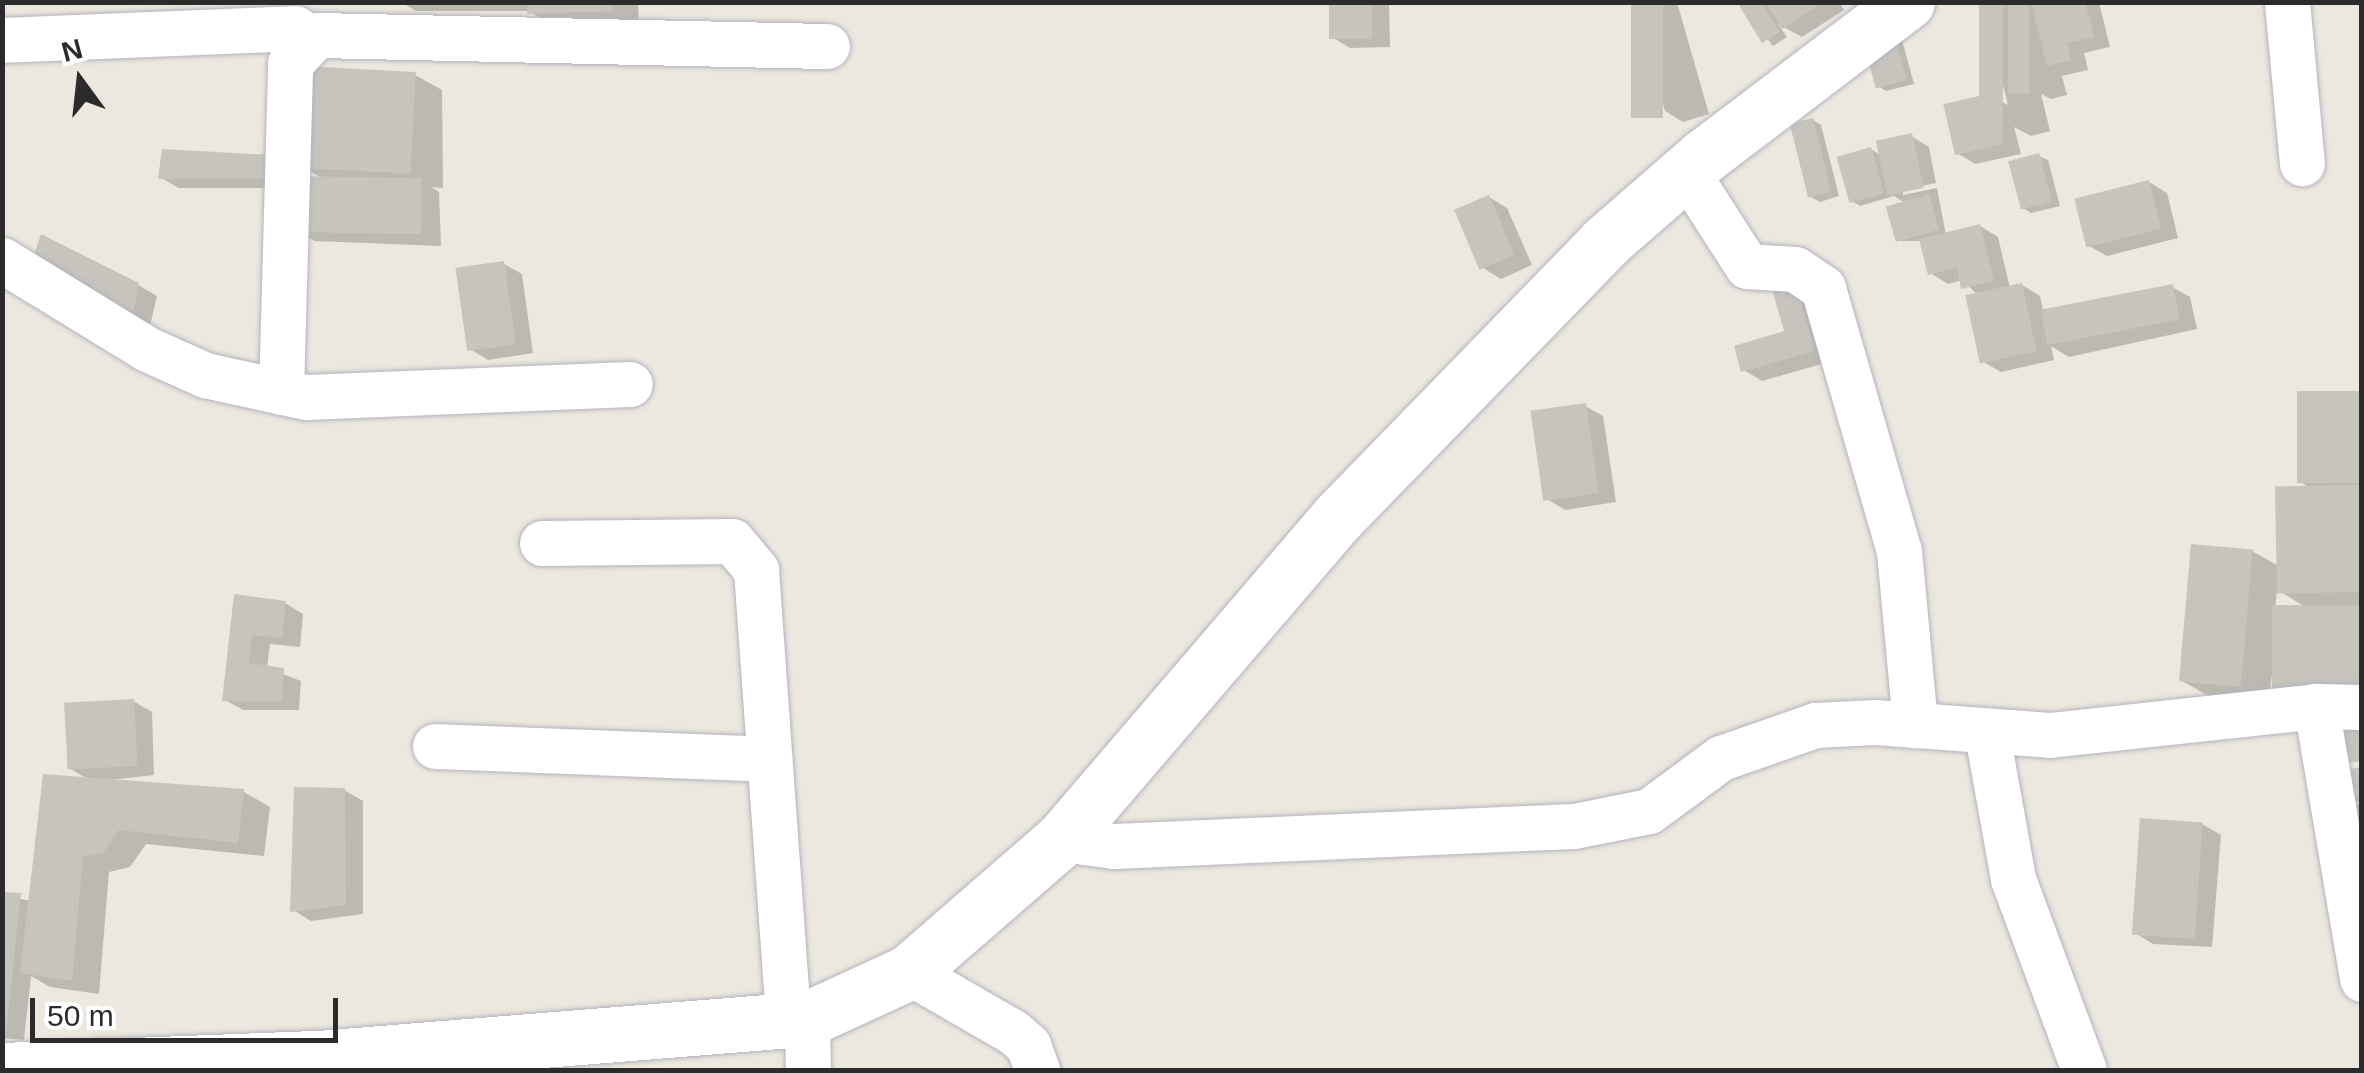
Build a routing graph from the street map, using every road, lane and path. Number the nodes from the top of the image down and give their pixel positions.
1 (1907, 2) edge
2 (2287, 2) edge
3 (296, 28) dead end
4 (2, 40) edge
5 (827, 46) dead end
6 (2302, 163) dead end
7 (1686, 172) junction
8 (2, 260) edge
9 (630, 384) dead end
10 (281, 392) junction
11 (542, 543) dead end
12 (2316, 706) junction
13 (2362, 707) edge
14 (1915, 725) junction
15 (1986, 734) junction
16 (435, 746) dead end
17 (769, 760) junction
18 (1062, 840) junction
19 (910, 972) junction
20 (2362, 979) edge
21 (801, 1036) edge
22 (2, 1070) edge
23 (1038, 1070) edge
24 (2084, 1070) edge

1 - 7 street
2 - 6 street
3 - 4 street
5 - 10 street
7 - 14 street
7 - 18 street
8 - 10 street
9 - 10 street
11 - 17 street
12 - 13 street
12 - 15 street
12 - 20 street
14 - 15 street
14 - 18 street
15 - 24 street
16 - 17 street
17 - 21 street
18 - 19 street
19 - 21 street
19 - 23 street
21 - 22 street

